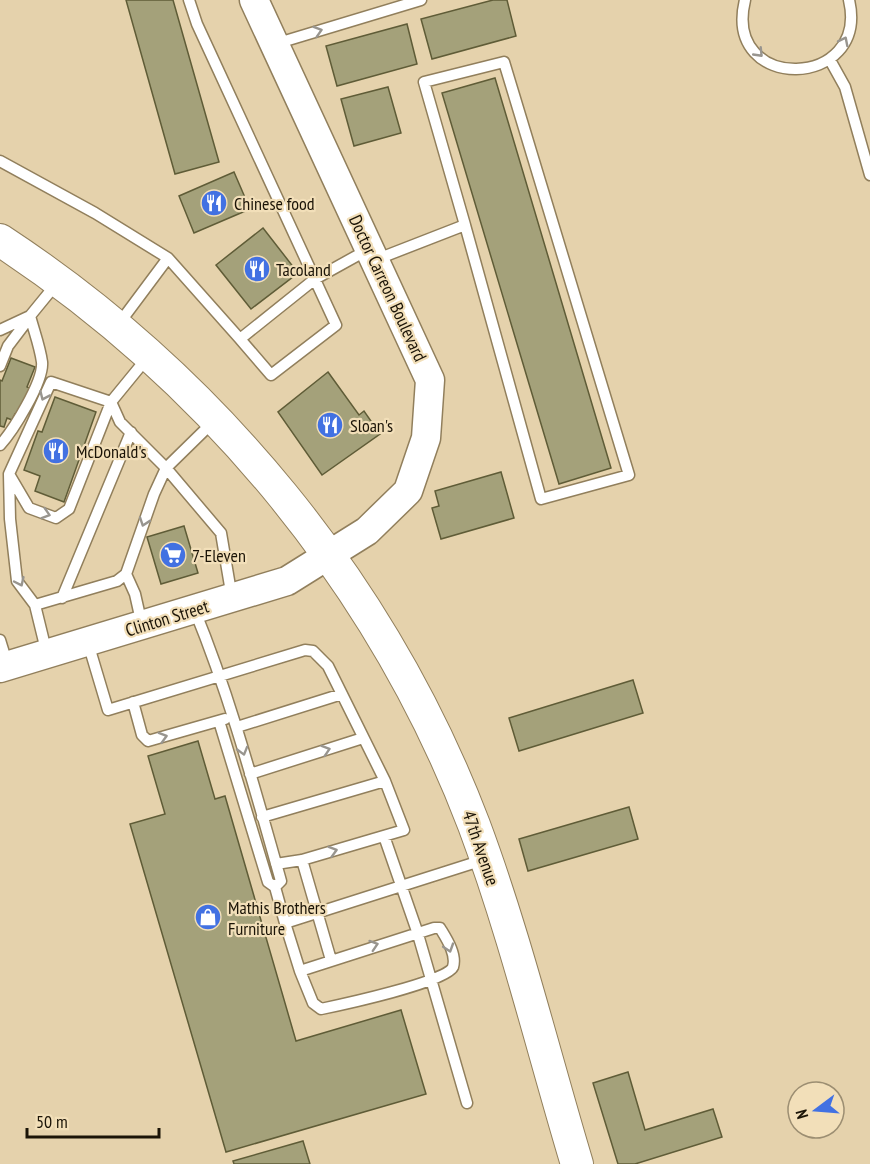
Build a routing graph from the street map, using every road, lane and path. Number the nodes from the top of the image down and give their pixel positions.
1 (189, 0) edge
2 (254, 0) edge
3 (421, 0) edge
4 (745, 0) edge
5 (849, 0) edge
6 (274, 44) junction
7 (830, 60) junction
8 (0, 161) edge
9 (870, 175) edge
10 (465, 225) junction
11 (0, 240) edge
12 (372, 255) junction
13 (168, 258) junction
14 (315, 279) junction
15 (59, 281) junction
16 (30, 316) junction
17 (116, 327) junction
18 (0, 330) edge
19 (240, 339) junction
20 (150, 356) junction
21 (0, 366) edge
22 (111, 402) junction
23 (216, 419) junction
24 (131, 432) junction
25 (0, 445) edge
26 (166, 468) junction
27 (9, 474) junction
28 (329, 555) junction
29 (126, 574) junction
30 (62, 598) junction
31 (232, 598) junction
32 (35, 605) junction
33 (194, 610) junction
34 (142, 626) junction
35 (87, 642) junction
36 (47, 654) junction
37 (3, 658) edge
38 (221, 674) junction
39 (342, 694) junction
40 (133, 702) junction
41 (219, 721) junction
42 (235, 722) junction
43 (363, 738) junction
44 (250, 774) junction
45 (385, 781) junction
46 (262, 818) junction
47 (384, 836) junction
48 (486, 859) junction
49 (302, 860) junction
50 (276, 864) junction
51 (403, 885) junction
52 (275, 886) junction
53 (316, 911) junction
54 (285, 923) junction
55 (417, 931) junction
56 (331, 960) junction
57 (300, 971) junction
58 (432, 980) junction
59 (467, 1103) dead end
60 (577, 1164) edge

1 - 14 lane
2 - 6 main road, Doctor Carreon Boulevard
6 -> 3 lane
4 -> 7 lane
7 -> 5 lane
6 - 12 main road, Doctor Carreon Boulevard
7 - 9 lane
8 - 13 lane
10 - 10 lane
10 - 12 lane
11 - 15 main road, 47th Avenue
12 - 14 lane
12 - 28 main road, Doctor Carreon Boulevard
13 - 17 lane
13 - 19 lane
14 - 19 lane
14 - 19 lane
15 - 16 lane
15 - 17 main road, 47th Avenue
16 - 18 lane
16 - 21 lane
16 - 25 lane
17 - 20 main road, 47th Avenue
20 - 22 lane
20 - 23 main road, 47th Avenue
22 - 24 lane
22 -> 27 lane
27 -> 22 lane
23 - 26 lane
23 - 28 main road, 47th Avenue
24 - 26 lane
24 - 30 lane
26 -> 29 lane
26 - 31 lane
27 -> 32 lane
28 - 31 main road, Clinton Street
28 - 48 main road, 47th Avenue
29 - 30 lane
29 - 34 lane
30 - 32 lane
31 - 33 main road, Clinton Street
32 - 36 lane
33 - 34 main road, Clinton Street
33 - 38 lane
34 - 35 main road, Clinton Street
35 - 36 main road, Clinton Street
35 - 40 lane
36 - 37 main road, Clinton Street
38 - 39 lane
38 - 40 lane
38 - 42 lane
39 - 42 lane
39 - 43 lane
40 -> 41 lane
41 - 42 lane
41 - 52 lane
42 -> 44 lane
44 -> 43 lane
43 - 45 lane
44 - 46 lane
45 - 46 lane
45 - 47 lane
46 - 50 lane
49 -> 47 lane
47 - 51 lane
48 - 51 lane
48 - 60 main road, 47th Avenue
49 - 50 lane
49 - 53 lane
50 - 52 lane
51 - 53 lane
51 - 55 lane
52 - 54 lane
53 - 54 lane
53 - 56 lane
54 - 57 lane
56 -> 55 lane
55 - 58 lane
55 -> 58 lane
56 - 57 lane
57 - 58 lane
58 - 59 lane

